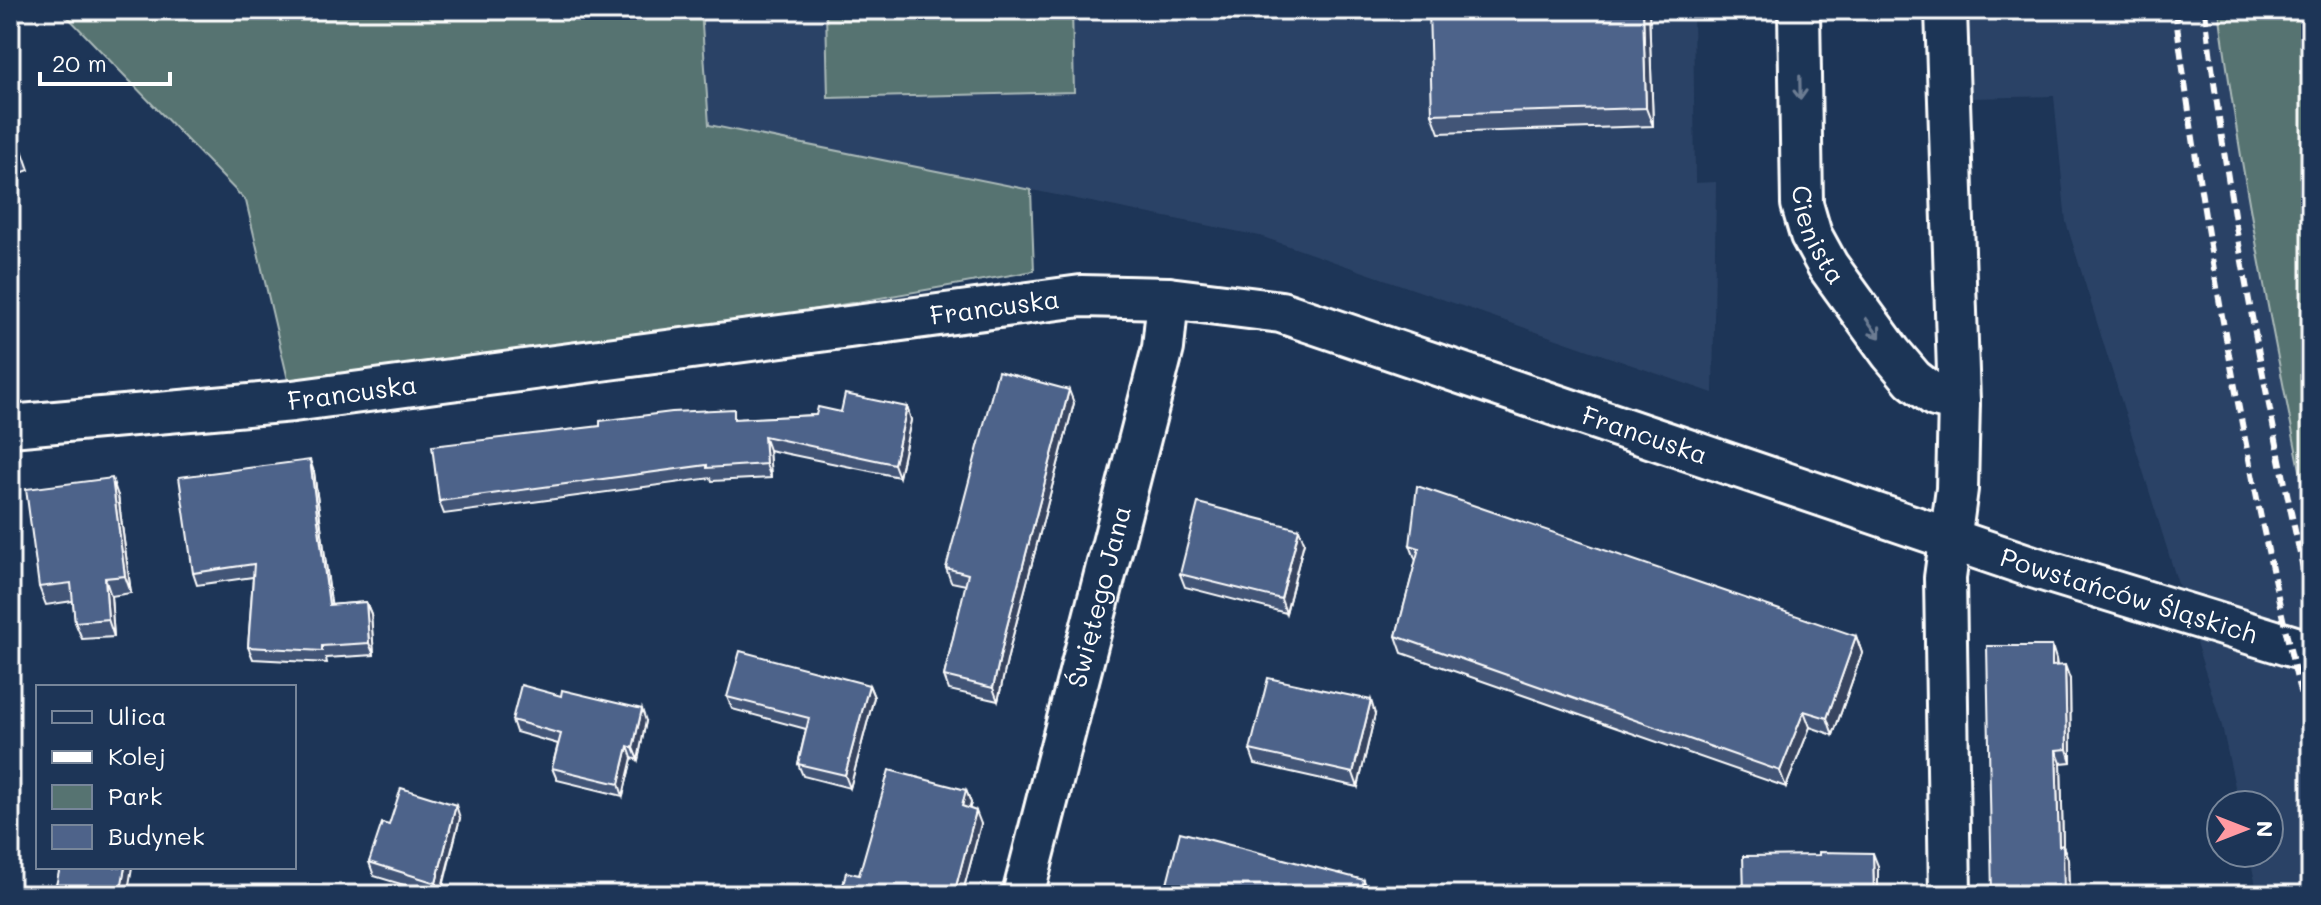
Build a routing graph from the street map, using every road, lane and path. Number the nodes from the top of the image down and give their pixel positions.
1 (1799, 10) edge
2 (1946, 10) edge
3 (1168, 298) junction
4 (1959, 402) junction
5 (10, 426) edge
6 (1949, 538) junction
7 (2311, 652) edge
8 (1023, 895) edge
9 (1950, 895) edge

1 -> 4 street, Cienista
2 - 4 street
3 - 5 street, Francuska
3 - 6 street, Francuska
3 - 8 street, Świętego Jana
4 - 6 street
6 - 7 street, Powstańców Śląskich
6 - 9 street

